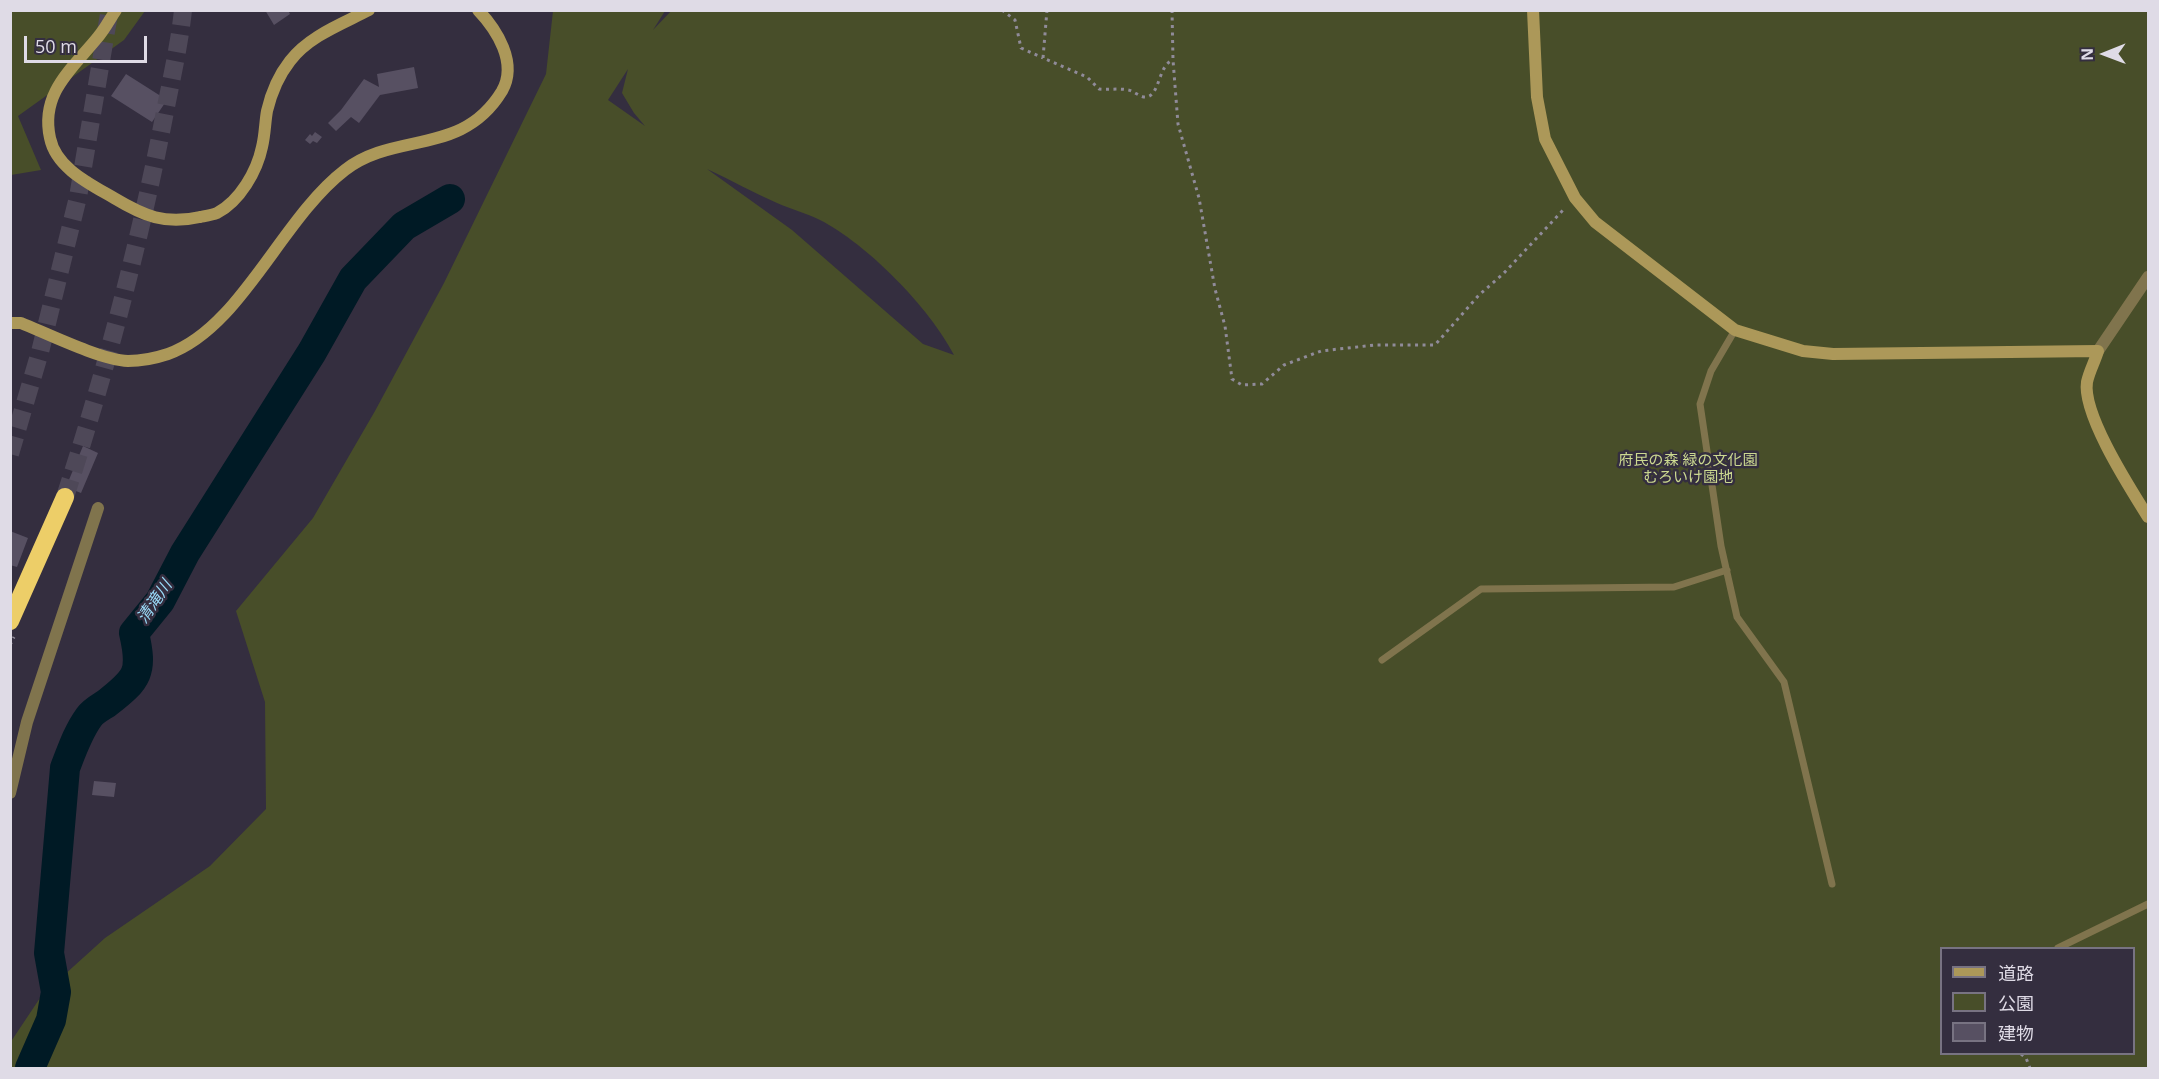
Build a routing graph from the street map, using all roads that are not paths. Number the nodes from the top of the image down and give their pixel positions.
1 (116, 10) edge
2 (369, 10) edge
3 (478, 10) edge
4 (1533, 10) edge
5 (2148, 277) edge
6 (10, 323) edge
7 (1735, 330) junction
8 (2098, 351) junction
9 (64, 497) tunnel mouth
10 (98, 508) dead end
11 (2148, 517) edge
12 (1727, 570) junction
13 (10, 621) edge
14 (1382, 660) dead end
15 (10, 793) edge
16 (1832, 884) dead end
17 (2148, 904) edge
18 (2060, 947) edge

1 - 2 street
3 - 6 street
4 - 7 street
5 - 8 street
7 - 8 street
7 - 12 lane
8 - 11 street
9 - 13 highway
10 - 15 street
12 - 14 lane
12 - 16 lane
17 - 18 lane

